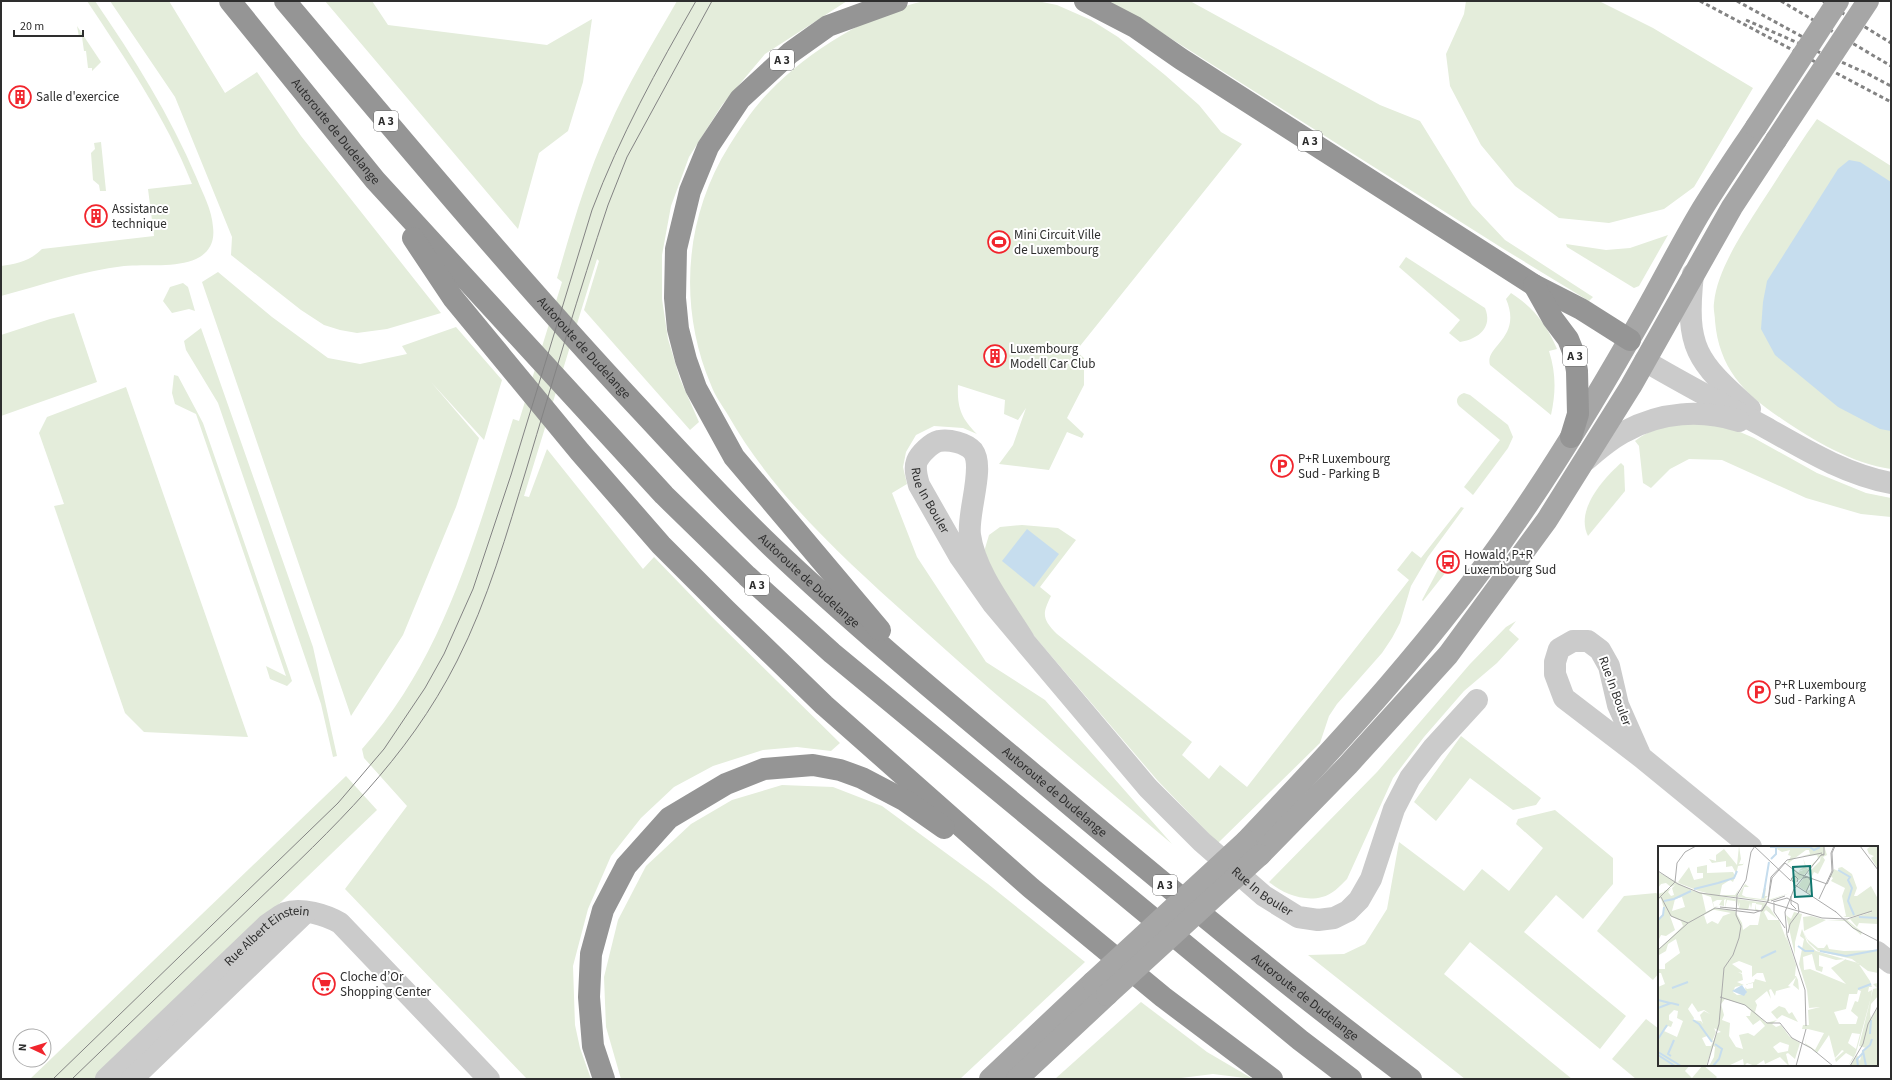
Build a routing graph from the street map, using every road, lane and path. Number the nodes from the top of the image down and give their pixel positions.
1 (230, 1) edge
2 (285, 1) edge
3 (897, 1) edge
4 (1085, 1) edge
5 (1838, 1) edge
6 (1868, 1) edge
7 (375, 180) junction
8 (1693, 274) junction
9 (1534, 285) junction
10 (1630, 340) junction
11 (1645, 361) junction
12 (1777, 434) junction
13 (1571, 438) junction
14 (1586, 460) junction
15 (1891, 483) edge
16 (1024, 640) junction
17 (925, 684) junction
18 (1477, 700) dead end
19 (1641, 757) junction
20 (1749, 846) edge
21 (1253, 848) junction
22 (1031, 888) junction
23 (306, 912) junction
24 (1878, 953) edge
25 (1891, 963) edge
26 (1100, 989) junction
27 (106, 1079) edge
28 (132, 1079) edge
29 (489, 1079) edge
30 (604, 1079) edge
31 (990, 1079) edge
32 (1017, 1079) edge
33 (1272, 1079) edge
34 (1350, 1079) edge
35 (1410, 1079) edge

1 - 7 highway, Autoroute de Dudelange / A 3
2 - 17 highway, Autoroute de Dudelange / A 3
3 - 17 highway, A 3
4 - 9 highway, A 3
5 - 10 main road, bridge
6 - 8 main road, bridge
7 - 22 highway, A 3
7 - 34 highway, Autoroute de Dudelange / A 3
8 - 11 main road
8 - 12 street
9 - 10 highway, A 3
9 - 13 highway, A 3
10 - 11 main road
10 - 13 main road
11 - 12 street
11 - 14 main road
12 - 14 street
12 - 15 street
13 - 21 main road
14 - 21 main road
16 - 16 street, Rue In Bouler
16 - 18 street, Rue In Bouler
17 - 35 highway, Autoroute de Dudelange / A 3
19 - 19 street, Rue In Bouler
19 - 20 street, Rue In Bouler
21 - 26 main road, bridge
22 - 30 highway, A 3
22 - 33 highway, A 3
23 - 27 street, Rue Albert Einstein
23 - 28 street, Rue Albert Einstein
23 - 29 street
24 - 25 street
26 - 31 main road
26 - 32 main road

